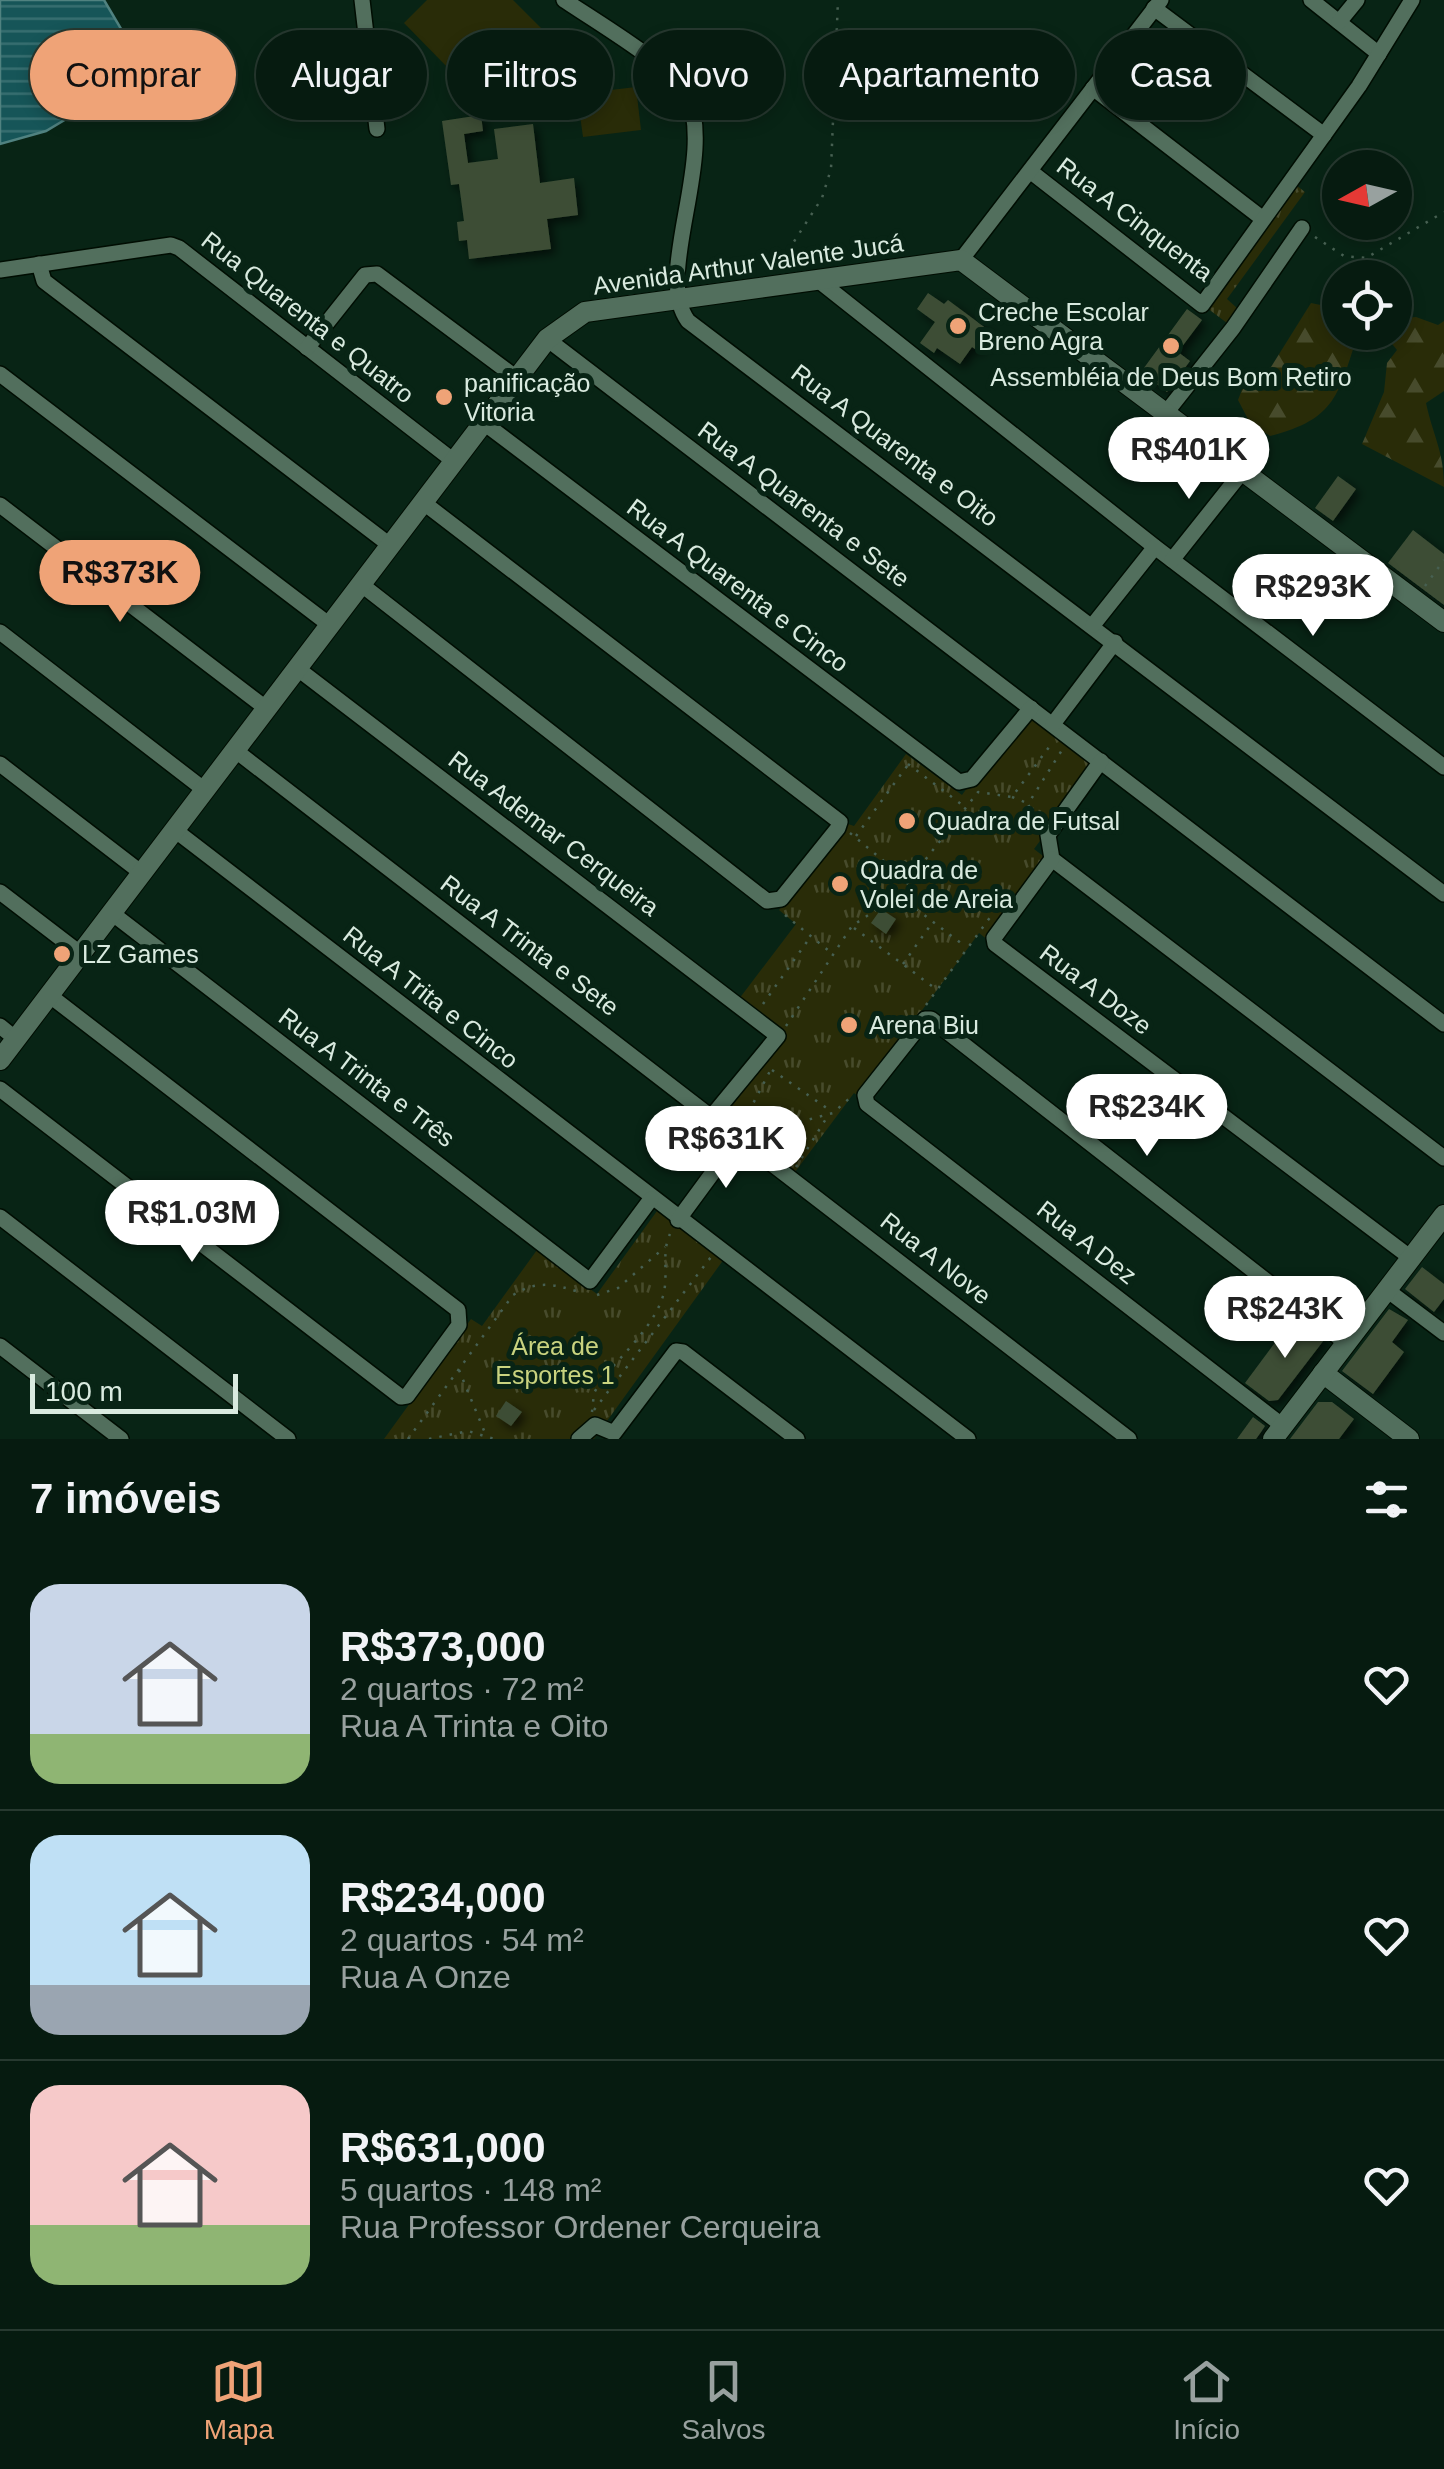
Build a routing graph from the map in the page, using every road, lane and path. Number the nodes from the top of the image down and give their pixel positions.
1 (362, 0) edge
2 (564, 0) edge
3 (838, 0) edge
4 (1311, 0) edge
5 (1357, 0) edge
6 (1412, 0) edge
7 (1158, 4) edge
8 (1338, 22) junction
9 (1379, 54) junction
10 (1093, 88) junction
11 (376, 129) dead end
12 (1324, 134) junction
13 (1030, 171) junction
14 (1444, 212) edge
15 (1263, 219) junction
16 (1302, 228) joint
17 (961, 260) junction
18 (39, 264) junction
19 (0, 270) edge
20 (818, 280) junction
21 (764, 286) junction
22 (678, 297) junction
23 (547, 340) junction
24 (307, 348) junction
25 (0, 374) edge
26 (518, 379) junction
27 (1165, 414) junction
28 (484, 424) junction
29 (455, 462) junction
30 (1242, 472) junction
31 (424, 503) junction
32 (0, 505) edge
33 (391, 546) junction
34 (1155, 547) junction
35 (1172, 560) junction
36 (1444, 560) edge
37 (362, 585) junction
38 (1414, 599) junction
39 (1444, 622) edge
40 (1093, 625) junction
41 (330, 626) junction
42 (0, 632) edge
43 (1115, 642) junction
44 (298, 670) junction
45 (1031, 708) junction
46 (267, 710) junction
47 (1061, 730) junction
48 (236, 751) junction
49 (913, 758) junction
50 (1101, 761) junction
51 (0, 764) edge
52 (1444, 767) edge
53 (206, 790) junction
54 (1012, 797) junction
55 (1028, 804) junction
56 (966, 808) junction
57 (840, 825) junction
58 (176, 830) junction
59 (855, 837) junction
60 (1046, 842) junction
61 (1052, 858) junction
62 (143, 874) junction
63 (1012, 887) dead end
64 (0, 892) edge
65 (1444, 894) edge
66 (898, 895) junction
67 (771, 903) junction
68 (112, 914) junction
69 (933, 922) junction
70 (852, 926) junction
71 (812, 936) junction
72 (967, 948) junction
73 (830, 952) junction
74 (81, 954) junction
75 (903, 964) junction
76 (938, 990) junction
77 (49, 995) junction
78 (754, 1016) junction
79 (922, 1018) junction
80 (1444, 1024) edge
81 (8, 1032) edge
82 (778, 1037) junction
83 (0, 1060) edge
84 (0, 1088) edge
85 (864, 1092) junction
86 (832, 1113) junction
87 (712, 1116) junction
88 (786, 1129) junction
89 (738, 1137) junction
90 (1444, 1158) edge
91 (790, 1176) junction
92 (654, 1201) junction
93 (1444, 1215) edge
94 (0, 1218) edge
95 (678, 1220) junction
96 (665, 1247) junction
97 (717, 1249) junction
98 (1411, 1258) junction
99 (1387, 1290) junction
100 (1444, 1333) edge
101 (1346, 1344) junction
102 (0, 1346) edge
103 (458, 1368) junction
104 (1323, 1373) junction
105 (592, 1413) junction
106 (582, 1431) edge
107 (1278, 1432) edge
108 (485, 1433) junction
109 (618, 1436) edge
110 (121, 1439) edge
111 (288, 1439) edge
112 (408, 1439) edge
113 (429, 1439) edge
114 (494, 1439) edge
115 (797, 1439) edge
116 (968, 1439) edge
117 (1129, 1439) edge
118 (1409, 1439) edge

1 - 11 street
2 - 22 street
3 - 21 path
4 - 8 street
5 - 8 street
6 - 9 street, Rua A Cinquenta
7 - 10 street
7 - 12 street
8 - 9 street
9 - 12 street, Rua A Cinquenta
10 - 13 street
10 - 15 street
12 - 15 street, Rua A Cinquenta
13 - 15 street, Rua A Cinquenta
13 - 17 street
14 - 16 path
16 - 27 street
17 - 20 street, Avenida Arthur Valente Jucá
17 - 27 street
18 - 19 street, Rua Quarenta e Quatro
18 - 24 street, Rua Quarenta e Quatro
18 - 33 street
20 - 21 street, Avenida Arthur Valente Jucá
20 - 34 street
21 - 22 street, Avenida Arthur Valente Jucá
22 - 23 street, Avenida Arthur Valente Jucá
22 - 40 street, Rua A Quarenta e Oito
23 - 26 street, Avenida Arthur Valente Jucá
23 - 45 street, Rua A Quarenta e Sete
24 - 26 street
24 - 29 street, Rua Quarenta e Quatro
25 - 41 street
26 - 28 street, Avenida Arthur Valente Jucá
27 - 30 street
28 - 29 street, Avenida Arthur Valente Jucá
28 - 49 street, Rua A Quarenta e Cinco
29 - 31 street, Avenida Arthur Valente Jucá
30 - 35 street
30 - 38 street
31 - 33 street, Avenida Arthur Valente Jucá
31 - 57 street
32 - 46 street
33 - 37 street, Avenida Arthur Valente Jucá
34 - 35 street
34 - 40 street
35 - 52 street
36 - 38 path
37 - 41 street, Avenida Arthur Valente Jucá
37 - 67 street
38 - 39 street
40 - 43 street, Rua A Quarenta e Oito
41 - 44 street, Avenida Arthur Valente Jucá
42 - 53 street
43 - 47 street
43 - 65 street, Rua A Quarenta e Oito
44 - 46 street, Avenida Arthur Valente Jucá
44 - 78 street, Rua Ademar Cerqueira
45 - 47 street, Rua A Quarenta e Sete
45 - 49 street, Rua A Quarenta e Cinco
46 - 48 street, Avenida Arthur Valente Jucá
47 - 50 street, Rua A Quarenta e Sete
47 - 54 path
47 - 55 path
48 - 53 street, Avenida Arthur Valente Jucá
48 - 87 street, Rua A Trinta e Sete
49 - 56 path
49 - 59 path
50 - 60 street
50 - 80 street, Rua A Quarenta e Sete
51 - 62 street
53 - 58 street, Avenida Arthur Valente Jucá
54 - 55 path
54 - 56 path
55 - 60 path
56 - 66 path
57 - 59 path
57 - 67 street
58 - 62 street, Avenida Arthur Valente Jucá
58 - 92 street, Rua A Trita e Cinco
59 - 66 path
60 - 61 street
61 - 90 street
61 - 98 street, Rua A Doze
62 - 68 street, Avenida Arthur Valente Jucá
63 - 72 path
64 - 74 street
66 - 69 path
66 - 70 path
67 - 71 path
68 - 74 street, Avenida Arthur Valente Jucá
68 - 92 street, Rua A Trinta e Três
69 - 72 path
69 - 75 path
70 - 73 path
70 - 75 path
71 - 73 path
71 - 78 path
72 - 76 path
73 - 82 path
74 - 77 street, Avenida Arthur Valente Jucá
75 - 76 path
76 - 79 path
77 - 81 street, Avenida Arthur Valente Jucá
77 - 84 street
78 - 82 street, Rua Ademar Cerqueira
79 - 85 street
79 - 101 street
81 - 83 street, Avenida Arthur Valente Jucá
82 - 87 street
85 - 86 path
85 - 107 street, Rua A Dez
86 - 88 path
86 - 89 path
86 - 91 path
87 - 89 street, Rua A Nove
88 - 89 path
88 - 91 path
89 - 91 street, Rua A Nove
89 - 95 street
91 - 117 street, Rua A Nove
92 - 95 street, Rua A Trita e Cinco
93 - 98 street
94 - 111 street
95 - 96 path
95 - 97 street, Rua A Trita e Cinco
96 - 103 path
96 - 105 path
97 - 105 path
97 - 116 street, Rua A Trita e Cinco
98 - 99 street
99 - 100 street
99 - 101 street
101 - 104 street
102 - 110 street
103 - 108 path
103 - 112 path
104 - 107 street
104 - 118 street
105 - 106 path
106 - 109 street
108 - 113 path
108 - 114 path
109 - 115 street

